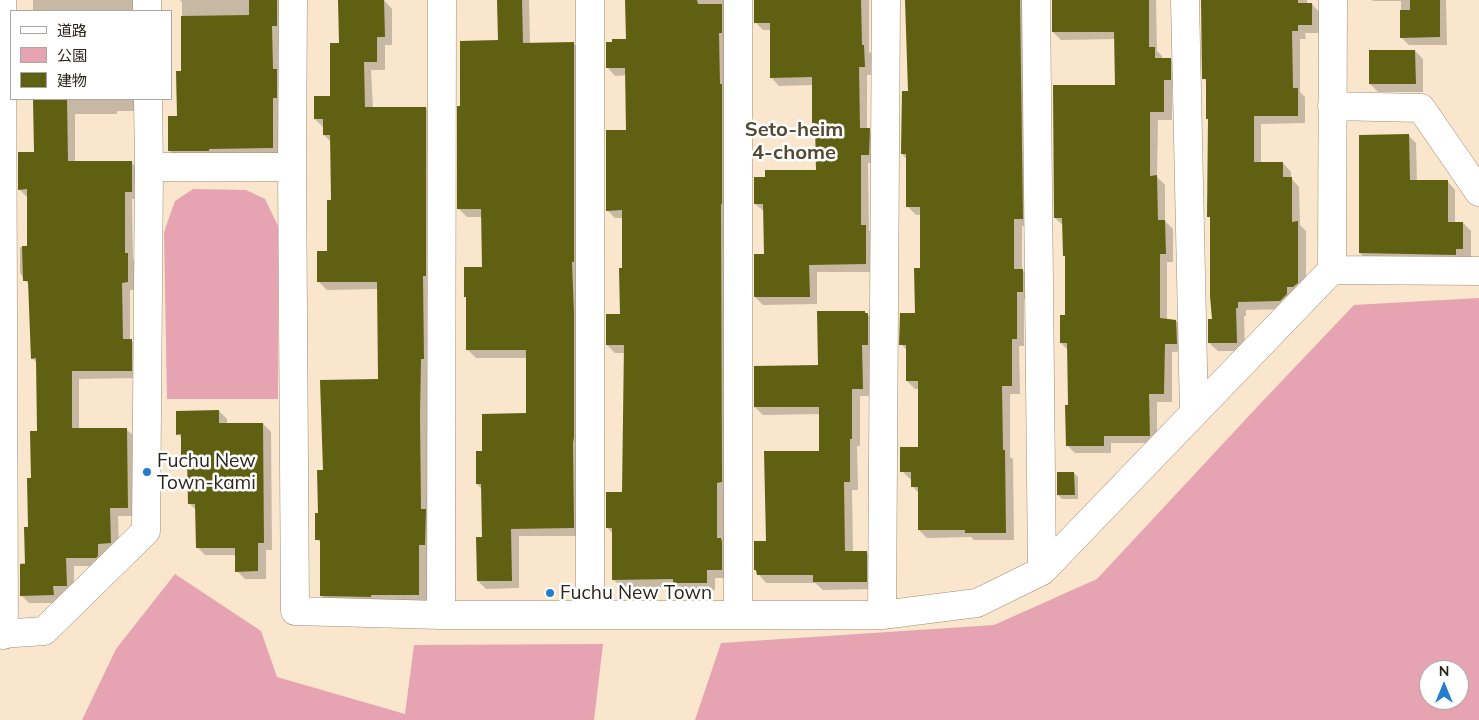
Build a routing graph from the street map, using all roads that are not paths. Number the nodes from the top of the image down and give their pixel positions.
1 (2, 0) edge
2 (293, 0) edge
3 (442, 0) edge
4 (590, 0) edge
5 (738, 0) edge
6 (886, 0) edge
7 (1036, 0) edge
8 (1185, 0) edge
9 (1333, 0) edge
10 (148, 100) edge
11 (1332, 106) junction
12 (149, 167) junction
13 (292, 167) junction
14 (1479, 192) edge
15 (1332, 270) junction
16 (1479, 271) edge
17 (1194, 413) junction
18 (1042, 571) junction
19 (441, 615) junction
20 (590, 615) junction
21 (738, 615) junction
22 (882, 615) junction
23 (2, 635) edge

1 - 23 street
2 - 13 street
3 - 19 street
4 - 20 street
5 - 21 street
6 - 22 street
7 - 18 street
8 - 17 street
9 - 11 street
10 - 12 street
11 - 14 street
11 - 15 street
12 - 13 street
12 - 23 street
13 - 19 street
15 - 16 street
15 - 17 street
17 - 18 street
18 - 22 street
19 - 20 street
20 - 21 street
21 - 22 street

